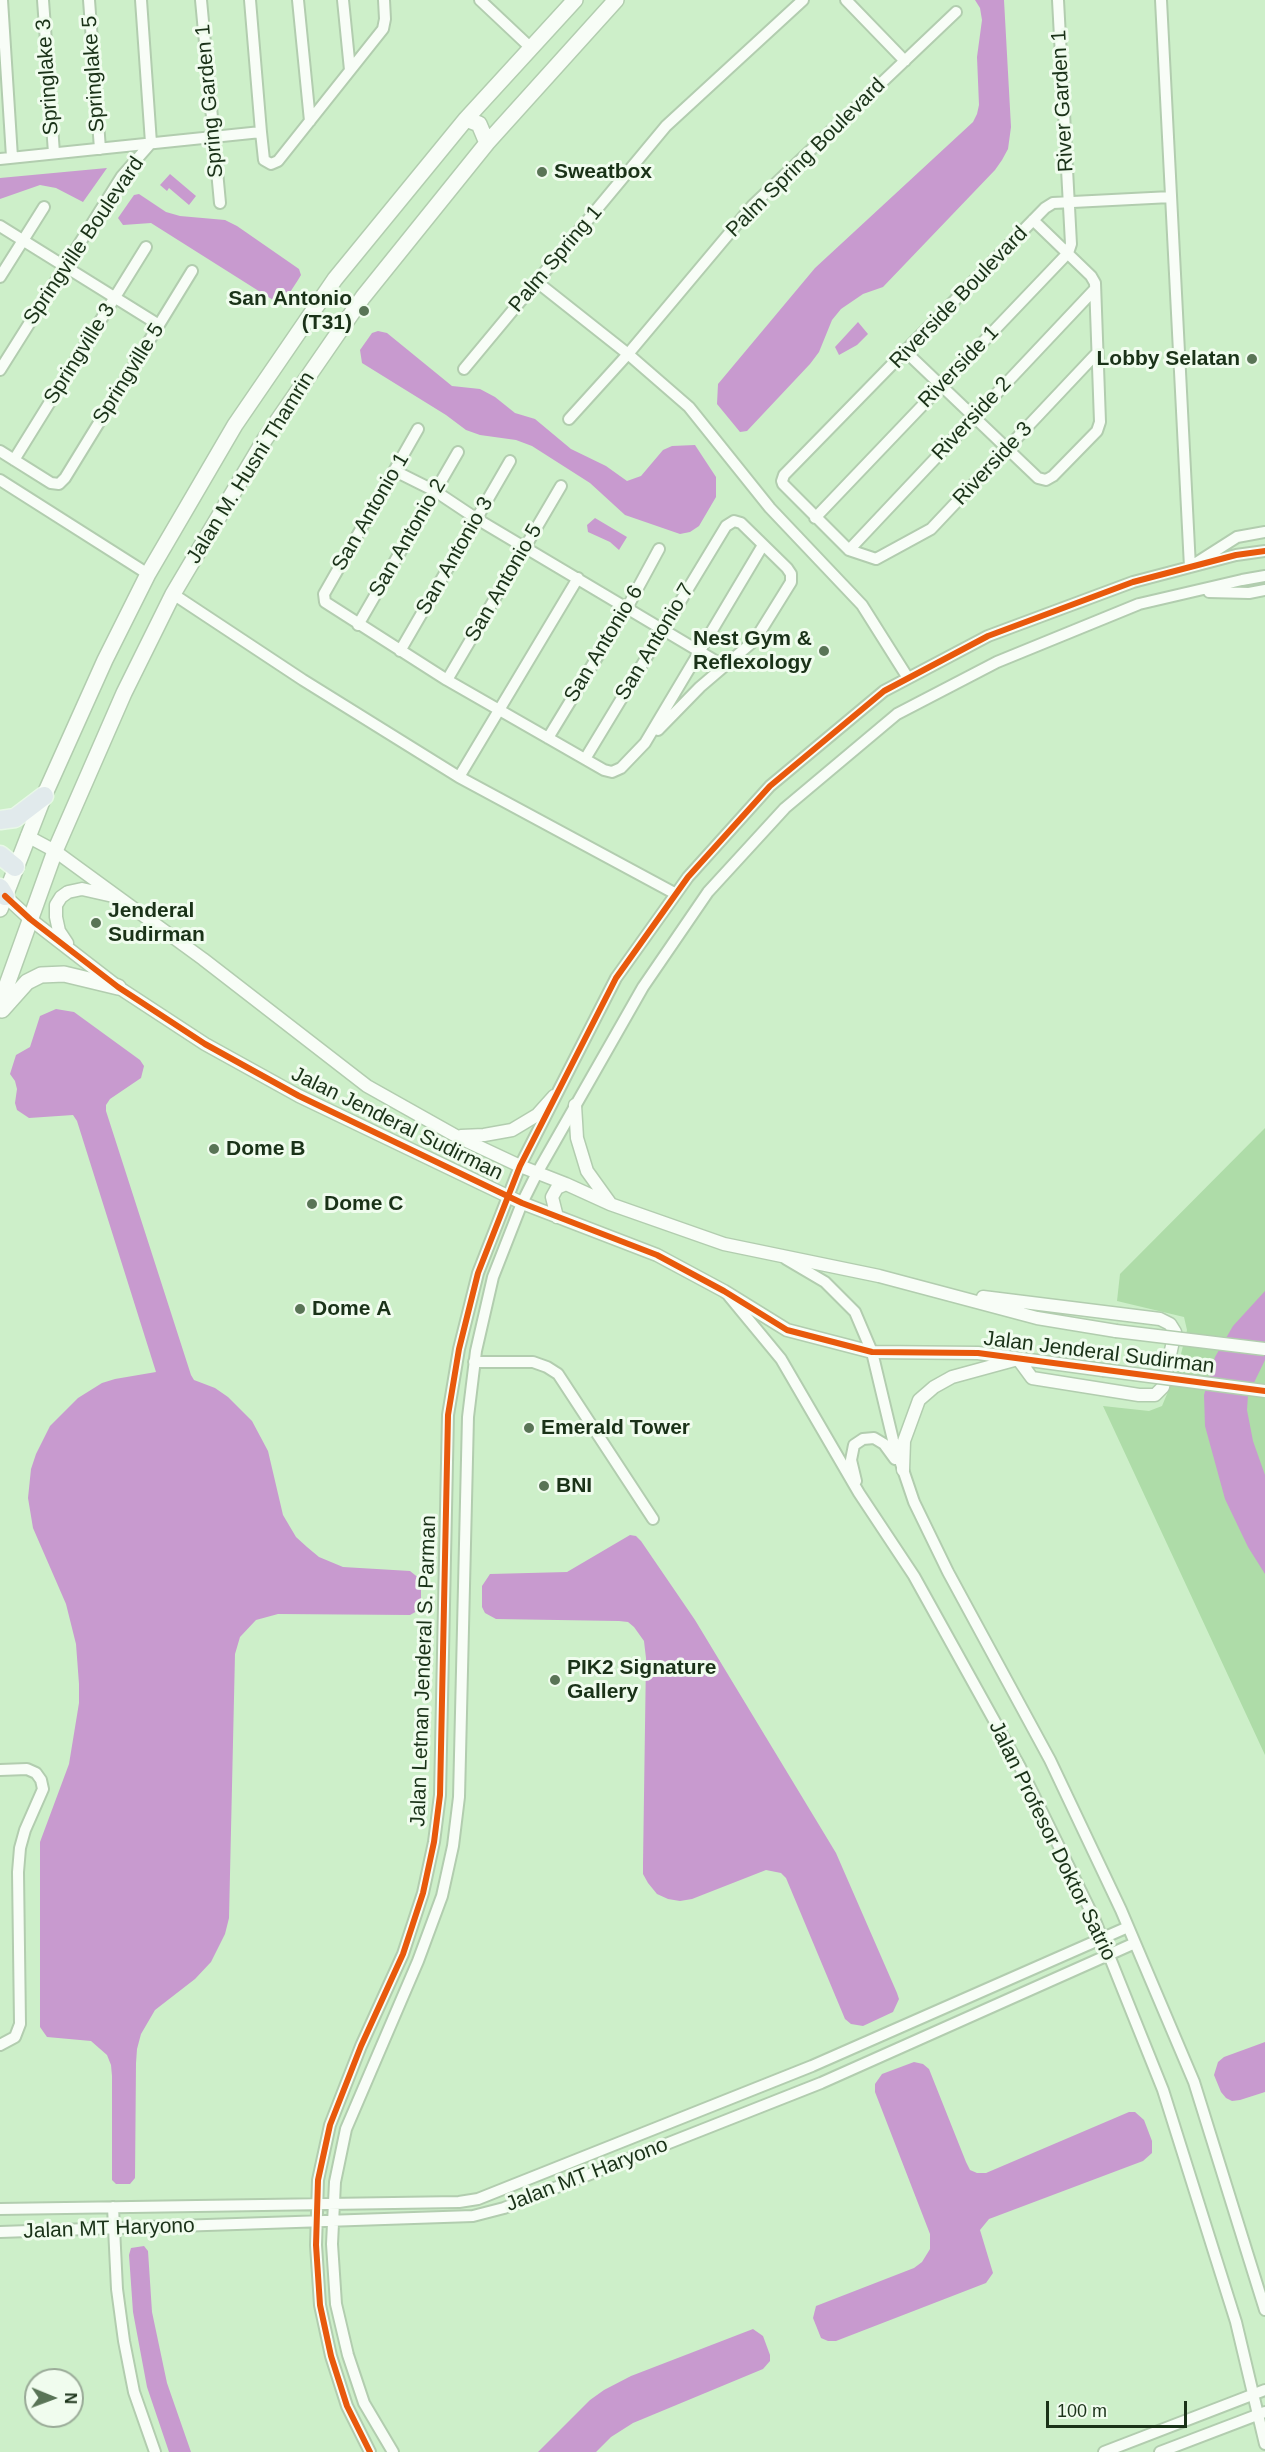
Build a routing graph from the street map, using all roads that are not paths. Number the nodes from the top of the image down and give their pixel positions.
1 (2, 0) edge
2 (43, 0) edge
3 (89, 0) edge
4 (141, 0) edge
5 (201, 0) edge
6 (250, 0) edge
7 (298, 0) edge
8 (343, 0) edge
9 (384, 0) edge
10 (480, 0) edge
11 (575, 0) edge
12 (616, 0) edge
13 (803, 0) edge
14 (846, 0) edge
15 (1058, 0) edge
16 (1161, 0) edge
17 (956, 12) dead end
18 (531, 48) junction
19 (905, 62) junction
20 (350, 70) junction
21 (478, 105) junction
22 (466, 119) junction
23 (310, 122) junction
24 (501, 126) junction
25 (261, 132) junction
26 (213, 137) junction
27 (151, 143) junction
28 (487, 143) junction
29 (100, 148) junction
30 (54, 153) junction
31 (12, 157) junction
32 (0, 159) edge
33 (1171, 197) junction
34 (1069, 202) junction
35 (219, 203) dead end
36 (44, 207) dead end
37 (1033, 220) junction
38 (0, 226) edge
39 (23, 240) junction
40 (146, 247) dead end
41 (1068, 253) junction
42 (65, 267) junction
43 (192, 271) dead end
44 (0, 277) edge
45 (537, 282) junction
46 (1095, 289) junction
47 (115, 298) junction
48 (159, 325) junction
49 (906, 352) junction
50 (1097, 353) junction
51 (628, 354) junction
52 (464, 369) dead end
53 (0, 370) edge
54 (941, 386) junction
55 (974, 417) junction
56 (569, 419) dead end
57 (418, 429) dead end
58 (1007, 449) junction
59 (0, 452) edge
60 (458, 452) dead end
61 (14, 460) junction
62 (510, 461) dead end
63 (395, 471) junction
64 (0, 480) edge
65 (561, 486) dead end
66 (435, 491) junction
67 (815, 518) junction
68 (477, 519) junction
69 (1265, 532) edge
70 (763, 545) junction
71 (526, 546) junction
72 (658, 549) dead end
73 (849, 550) junction
74 (1265, 551) edge
75 (1190, 567) junction
76 (148, 574) junction
77 (1265, 576) edge
78 (578, 579) junction
79 (1265, 590) edge
80 (1192, 592) junction
81 (173, 594) junction
82 (627, 608) junction
83 (358, 625) junction
84 (663, 629) junction
85 (400, 651) junction
86 (700, 651) junction
87 (724, 666) junction
88 (908, 678) junction
89 (447, 680) junction
90 (499, 710) junction
91 (548, 738) junction
92 (645, 743) junction
93 (585, 759) junction
94 (459, 777) junction
95 (44, 795) junction
96 (0, 820) edge
97 (27, 836) junction
98 (55, 851) junction
99 (0, 855) edge
100 (15, 867) junction
101 (676, 894) junction
102 (2, 898) edge
103 (123, 900) junction
104 (30, 919) junction
105 (86, 963) junction
106 (118, 987) junction
107 (0, 1004) edge
108 (0, 1013) edge
109 (554, 1096) junction
110 (575, 1106) junction
111 (456, 1136) junction
112 (520, 1166) junction
113 (537, 1173) junction
114 (566, 1184) junction
115 (507, 1195) junction
116 (522, 1203) junction
117 (610, 1204) junction
118 (557, 1217) junction
119 (781, 1256) junction
120 (916, 1286) junction
121 (724, 1291) junction
122 (1265, 1349) edge
123 (872, 1352) junction
124 (1018, 1359) junction
125 (474, 1362) junction
126 (1265, 1391) edge
127 (903, 1470) junction
128 (859, 1493) junction
129 (653, 1519) dead end
130 (0, 1770) edge
131 (1128, 1927) junction
132 (1102, 1939) junction
133 (1135, 1943) junction
134 (1109, 1955) junction
135 (0, 2045) edge
136 (334, 2203) junction
137 (317, 2204) junction
138 (113, 2207) junction
139 (0, 2209) edge
140 (317, 2222) junction
141 (333, 2222) junction
142 (114, 2228) junction
143 (0, 2232) edge
144 (1265, 2310) edge
145 (1265, 2390) edge
146 (1253, 2395) junction
147 (1261, 2414) edge
148 (1265, 2445) edge
149 (155, 2452) edge
150 (370, 2452) edge
151 (393, 2452) edge
152 (1104, 2452) edge
153 (1161, 2452) edge

1 - 31 street
2 - 30 street, Springlake 3
3 - 29 street, Springlake 5
4 - 27 street
5 - 26 street, Spring Garden 1
6 - 25 street
7 - 23 street
8 - 20 street
9 - 20 street
10 - 18 street
11 - 18 main road, Jalan M. Husni Thamrin
12 - 24 main road, Jalan M. Husni Thamrin
13 - 45 street, Palm Spring 1
14 - 19 street
15 - 34 street, River Garden 1
16 - 33 street
17 - 19 street, Palm Spring Boulevard
18 - 21 main road, Jalan M. Husni Thamrin
19 - 51 street, Palm Spring Boulevard
20 - 23 street
21 - 22 main road, Jalan M. Husni Thamrin
21 - 24 main road
22 - 28 main road
22 - 76 main road, Jalan M. Husni Thamrin
23 - 25 street
24 - 28 main road, Jalan M. Husni Thamrin
25 - 26 street
26 - 27 street
26 - 35 street, Spring Garden 1
27 - 29 street
27 - 42 street, Springville Boulevard
28 - 81 main road, Jalan M. Husni Thamrin
29 - 30 street
30 - 31 street
31 - 32 street
33 - 34 street, Riverside Boulevard
33 - 75 street
34 - 37 street, Riverside Boulevard
34 - 41 street
36 - 39 street
37 - 41 street
37 - 49 street, Riverside Boulevard
38 - 39 street
39 - 42 street
39 - 44 street
40 - 47 street, Springville 3
41 - 46 street
41 - 54 street, Riverside 1
42 - 47 street
42 - 53 street, Springville Boulevard
43 - 48 street, Springville 5
45 - 51 street
45 - 52 street, Palm Spring 1
46 - 50 street
46 - 55 street, Riverside 2
47 - 48 street
47 - 61 street, Springville 3
48 - 61 street, Springville 5
49 - 54 street
49 - 67 street, Riverside Boulevard
50 - 58 street, Riverside 3
50 - 58 street
51 - 56 street, Palm Spring Boulevard
51 - 88 street
54 - 55 street
54 - 67 street, Riverside 1
55 - 58 street
55 - 73 street, Riverside 2
57 - 63 street, San Antonio 1
58 - 73 street, Riverside 3
59 - 61 street
60 - 66 street, San Antonio 2
62 - 68 street, San Antonio 3
63 - 66 street
63 - 83 street, San Antonio 1
64 - 76 street
65 - 71 street, San Antonio 5
66 - 68 street
66 - 83 street, San Antonio 2
67 - 73 street
68 - 71 street
68 - 85 street, San Antonio 3
69 - 75 street
70 - 84 street, San Antonio 7
70 - 86 street
70 - 87 street
71 - 78 street
71 - 89 street, San Antonio 5
72 - 82 street, San Antonio 6
74 - 75 street, Jalan Letnan Jenderal S. Parman
75 - 88 street, Jalan Letnan Jenderal S. Parman
76 - 95 main road, Jalan M. Husni Thamrin
77 - 80 street
78 - 82 street
78 - 90 street
79 - 80 street
80 - 110 street, Jalan Letnan Jenderal S. Parman
81 - 94 street
81 - 98 main road, Jalan M. Husni Thamrin
82 - 84 street
82 - 91 street, San Antonio 6
83 - 85 street
84 - 86 street
84 - 93 street, San Antonio 7
85 - 89 street
86 - 87 street
86 - 92 street
87 - 92 street
88 - 101 street, Jalan Letnan Jenderal S. Parman
89 - 90 street
90 - 91 street
90 - 94 street
91 - 93 street
92 - 93 street
94 - 101 street
95 - 96 highway
95 - 97 main road, Jalan M. Husni Thamrin
97 - 98 street, Jalan Jenderal Sudirman
97 - 100 main road, Jalan M. Husni Thamrin
98 - 103 street, Jalan Jenderal Sudirman
98 - 104 main road, Jalan M. Husni Thamrin
99 - 100 highway
100 - 102 main road, Jalan M. Husni Thamrin
101 - 109 street, Jalan Letnan Jenderal S. Parman
102 - 104 street, Jalan Jenderal Sudirman
103 - 105 street
103 - 111 street, Jalan Jenderal Sudirman
104 - 105 street, Jalan Jenderal Sudirman
104 - 107 main road, Jalan M. Husni Thamrin
105 - 106 street, Jalan Jenderal Sudirman
106 - 108 main road
106 - 115 street, Jalan Jenderal Sudirman
109 - 111 street
109 - 112 street, Jalan Letnan Jenderal S. Parman
110 - 113 street, Jalan Letnan Jenderal S. Parman
110 - 117 street
111 - 112 street, Jalan Jenderal Sudirman
112 - 113 street, Jalan Jenderal Sudirman
112 - 115 street, Jalan Letnan Jenderal S. Parman
113 - 114 street, Jalan Jenderal Sudirman
113 - 116 street, Jalan Letnan Jenderal S. Parman
114 - 117 street, Jalan Jenderal Sudirman
114 - 118 street
115 - 116 street, Jalan Jenderal Sudirman
115 - 137 street, Jalan Letnan Jenderal S. Parman
116 - 118 street, Jalan Jenderal Sudirman
116 - 125 street, Jalan Letnan Jenderal S. Parman
117 - 119 street, Jalan Jenderal Sudirman
118 - 121 street, Jalan Jenderal Sudirman
119 - 120 street, Jalan Jenderal Sudirman
119 - 123 street, Jalan Profesor Doktor Satrio
120 - 122 street, Jalan Jenderal Sudirman, bridge
120 - 124 street
121 - 123 street, Jalan Jenderal Sudirman
121 - 128 street, Jalan Profesor Doktor Satrio
123 - 124 street, Jalan Jenderal Sudirman
123 - 127 street, Jalan Profesor Doktor Satrio
124 - 126 street, Jalan Jenderal Sudirman, bridge
124 - 127 street
125 - 129 street
125 - 136 street, Jalan Letnan Jenderal S. Parman
127 - 128 street
127 - 131 street, Jalan Profesor Doktor Satrio
128 - 132 street, Jalan Profesor Doktor Satrio
130 - 135 street
131 - 132 street, Jalan MT Haryono
131 - 133 street, Jalan Profesor Doktor Satrio
132 - 134 street, Jalan Profesor Doktor Satrio
132 - 136 street, Jalan MT Haryono
133 - 134 street, Jalan MT Haryono
133 - 144 street, Jalan Profesor Doktor Satrio
134 - 141 street, Jalan MT Haryono
134 - 146 street, Jalan Profesor Doktor Satrio
136 - 137 street, Jalan MT Haryono
136 - 141 street, Jalan Letnan Jenderal S. Parman
137 - 138 street, Jalan MT Haryono
137 - 140 street, Jalan Letnan Jenderal S. Parman
138 - 139 street, Jalan MT Haryono
138 - 142 street
140 - 141 street, Jalan MT Haryono
140 - 142 street, Jalan MT Haryono
140 - 150 street, Jalan Letnan Jenderal S. Parman
141 - 151 street, Jalan Letnan Jenderal S. Parman
142 - 143 street, Jalan MT Haryono
142 - 149 street
145 - 146 street
146 - 147 street, Jalan Profesor Doktor Satrio
146 - 152 street
147 - 148 street, Jalan Profesor Doktor Satrio
147 - 153 street

